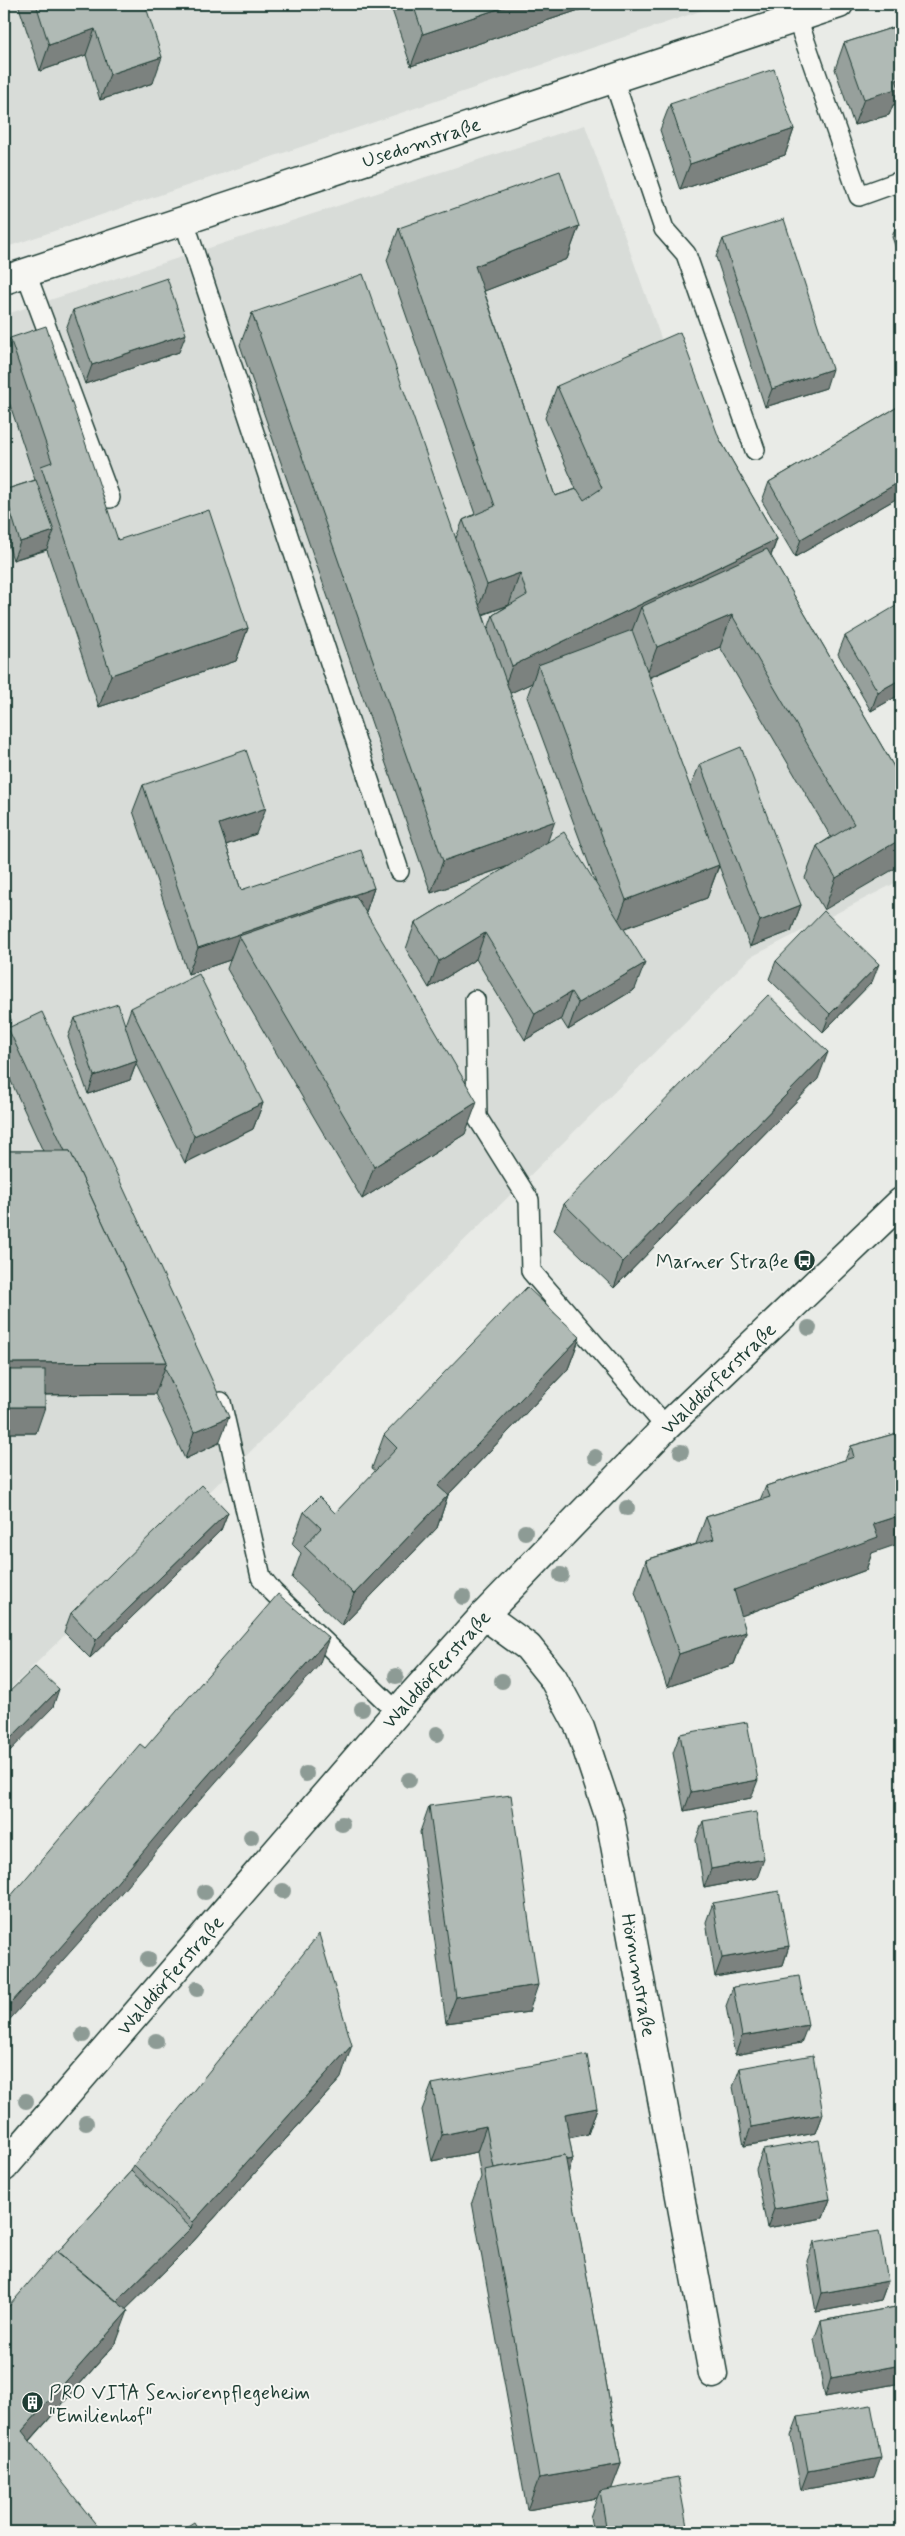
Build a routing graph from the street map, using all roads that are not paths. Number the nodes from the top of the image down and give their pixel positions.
1 (839, 4) edge
2 (794, 10) edge
3 (614, 78) junction
4 (901, 181) edge
5 (184, 221) junction
6 (15, 277) edge
7 (755, 450) dead end
8 (110, 498) dead end
9 (399, 871) dead end
10 (475, 1000) dead end
11 (901, 1202) edge
12 (221, 1402) edge
13 (666, 1427) junction
14 (484, 1615) junction
15 (397, 1712) junction
16 (4, 2167) edge
17 (713, 2374) dead end

1 - 2 street, Usedomstraße
2 - 3 street, Usedomstraße
2 - 4 lane
3 - 5 street, Usedomstraße
3 - 7 lane
5 - 6 street, Usedomstraße
5 - 9 lane
6 - 8 lane
10 - 13 lane
11 - 13 street, Walddörferstraße
12 - 15 lane
13 - 14 street, Walddörferstraße
14 - 15 street, Walddörferstraße
14 - 17 street, Hörnumstraße
15 - 16 street, Walddörferstraße

